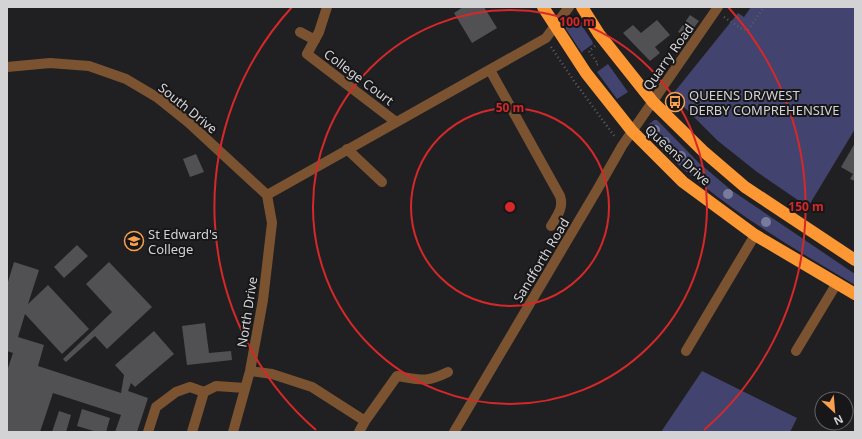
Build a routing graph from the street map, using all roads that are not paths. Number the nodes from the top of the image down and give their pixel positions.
1 (327, 7) edge
2 (543, 7) edge
3 (569, 7) edge
4 (582, 7) edge
5 (717, 9) edge
6 (554, 26) junction
7 (300, 32) dead end
8 (315, 40) junction
9 (7, 67) edge
10 (490, 70) junction
11 (652, 102) junction
12 (396, 122) junction
13 (632, 131) junction
14 (347, 149) junction
15 (382, 182) dead end
16 (267, 195) junction
17 (551, 226) dead end
18 (755, 235) junction
19 (855, 260) edge
20 (837, 283) junction
21 (855, 294) edge
22 (686, 350) dead end
23 (796, 351) dead end
24 (250, 371) junction
25 (448, 372) dead end
26 (245, 388) junction
27 (204, 392) junction
28 (365, 421) junction
29 (148, 432) edge
30 (192, 432) edge
31 (233, 432) edge
32 (359, 432) edge
33 (454, 432) edge

1 - 8 street
2 - 6 highway, Queens Drive
3 - 6 street
4 - 11 highway, Queens Drive
5 - 11 street, Quarry Road
6 - 10 street
6 - 13 highway, Queens Drive
7 - 8 street
8 - 12 street, College Court
9 - 16 street, South Drive
10 - 12 street
10 - 17 street
11 - 13 street, Sandforth Road
11 - 19 highway, Queens Drive
12 - 14 street
13 - 18 highway, Queens Drive
13 - 33 street, Sandforth Road
14 - 15 street
14 - 16 street
16 - 24 street, North Drive
18 - 20 highway, Queens Drive
18 - 22 street
20 - 21 highway, Queens Drive
20 - 23 street
24 - 26 street, North Drive
24 - 28 street
25 - 28 street
26 - 27 street
26 - 31 street, North Drive
27 - 29 street
27 - 30 street
28 - 32 street

